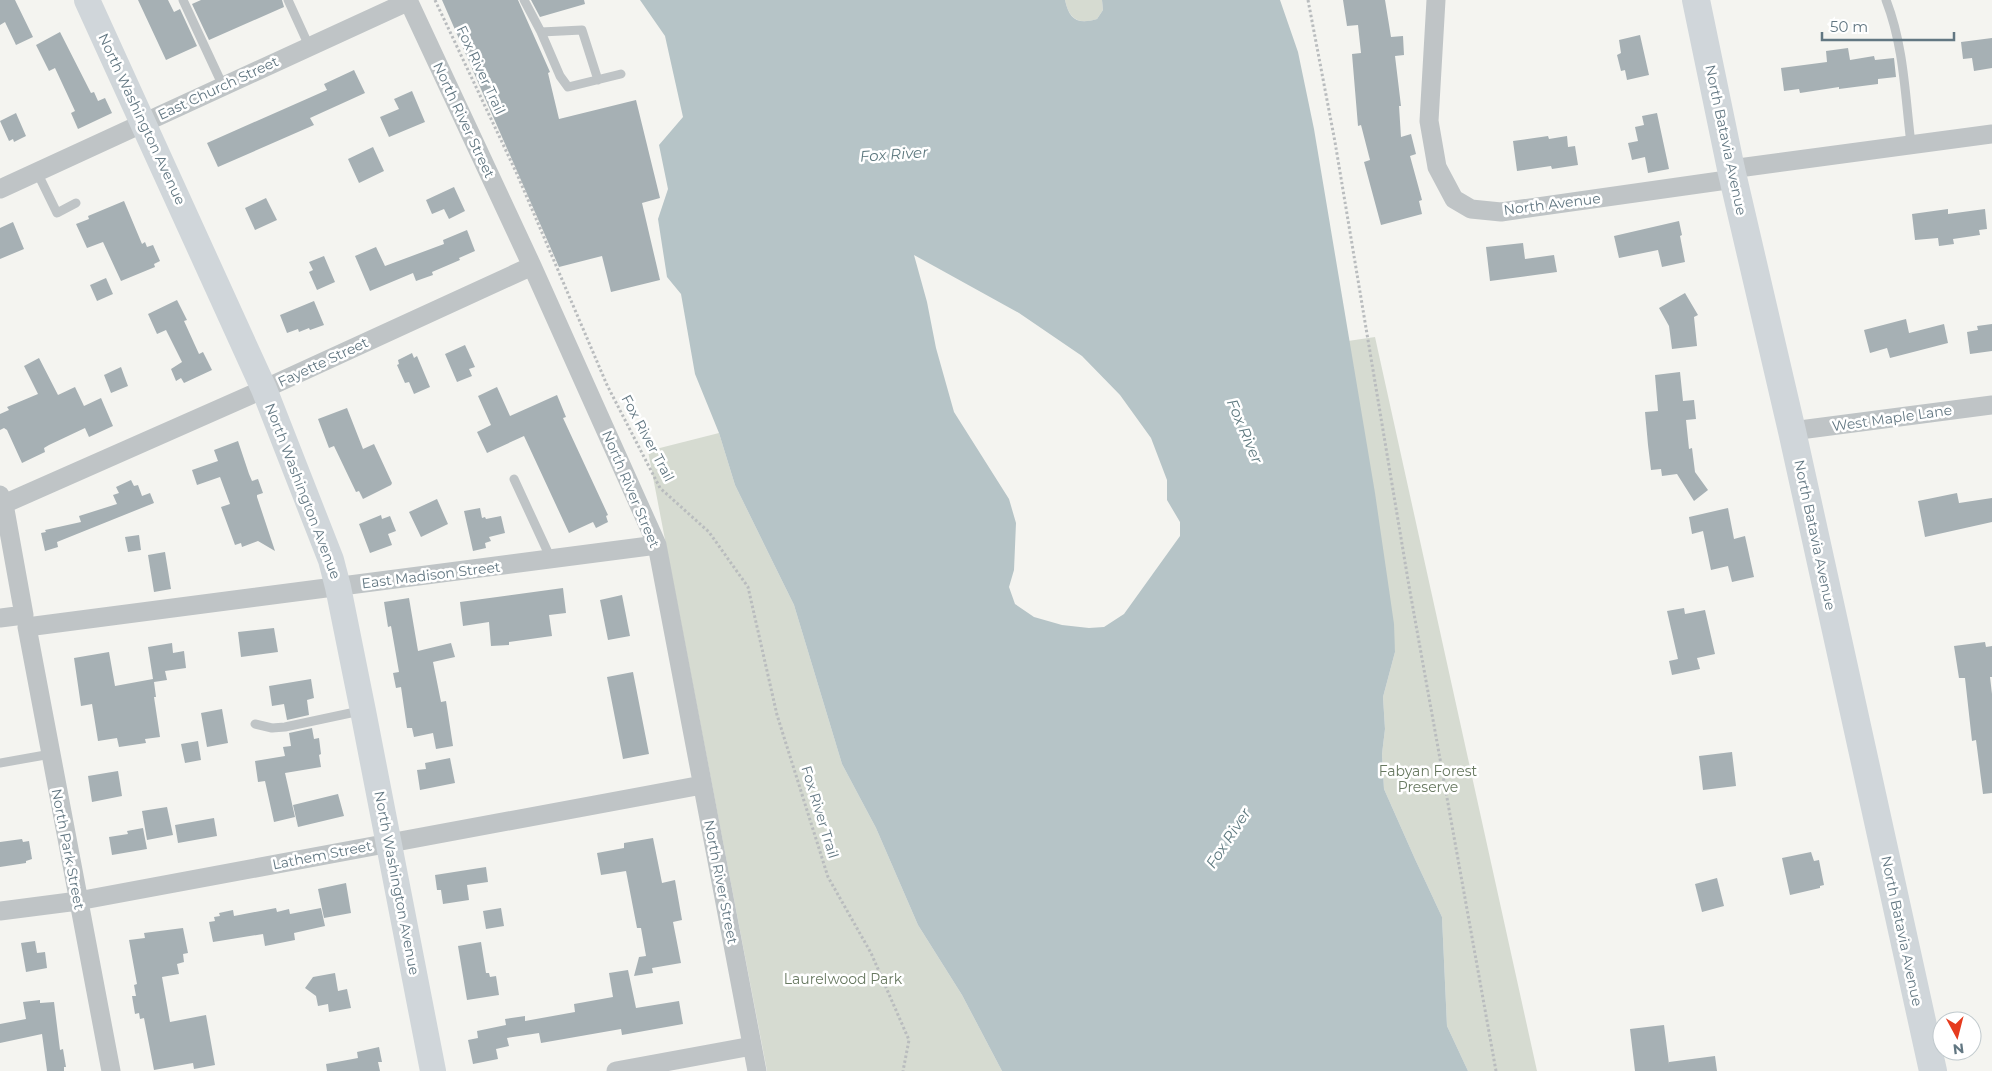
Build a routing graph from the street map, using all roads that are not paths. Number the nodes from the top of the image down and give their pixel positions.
1 (87, 0) edge
2 (183, 0) edge
3 (288, 0) edge
4 (408, 0) edge
5 (524, 0) edge
6 (1436, 0) edge
7 (1696, 0) edge
8 (1886, 0) edge
9 (540, 32) junction
10 (309, 46) junction
11 (621, 74) dead end
12 (598, 80) junction
13 (223, 86) junction
14 (144, 122) junction
15 (1992, 134) edge
16 (1911, 144) junction
17 (37, 172) junction
18 (1733, 174) junction
19 (0, 189) edge
20 (76, 203) dead end
21 (532, 266) junction
22 (264, 389) junction
23 (1992, 405) edge
24 (1792, 431) junction
25 (514, 479) dead end
26 (2, 500) edge
27 (657, 545) junction
28 (551, 559) junction
29 (338, 587) junction
30 (0, 618) edge
31 (26, 621) junction
32 (363, 711) junction
33 (254, 724) dead end
34 (51, 754) junction
35 (0, 763) edge
36 (702, 785) junction
37 (389, 842) junction
38 (78, 901) junction
39 (0, 911) edge
40 (752, 1046) junction
41 (111, 1071) edge
42 (433, 1071) edge
43 (616, 1071) edge
44 (757, 1071) edge
45 (1933, 1071) edge

1 - 14 main road, North Washington Avenue
2 - 13 lane
3 - 10 lane
4 - 10 street, East Church Street
4 - 21 street, North River Street
5 - 9 lane
6 - 18 street, North Avenue
7 - 18 main road, North Batavia Avenue
8 - 16 lane
9 - 12 lane
9 - 12 lane
10 - 13 street, East Church Street
11 - 12 lane
13 - 14 street, East Church Street
14 - 17 street, East Church Street
14 - 22 main road, North Washington Avenue
15 - 16 street, North Avenue
16 - 18 street, North Avenue
17 - 19 street, East Church Street
17 - 20 lane
18 - 24 main road, North Batavia Avenue
21 - 22 street, Fayette Street
21 - 27 street, North River Street
22 - 26 street, Fayette Street
22 - 29 main road, North Washington Avenue
23 - 24 street, West Maple Lane
24 - 45 main road, North Batavia Avenue
25 - 28 lane
26 - 31 street, North Park Street
27 - 28 street, East Madison Street
27 - 36 street, North River Street
28 - 29 street, East Madison Street
29 - 31 street, East Madison Street
29 - 32 main road, North Washington Avenue
30 - 31 street, East Madison Street
31 - 34 street, North Park Street
32 - 33 lane
32 - 37 main road, North Washington Avenue
34 - 35 lane
34 - 38 street, North Park Street
36 - 37 street, Lathem Street
36 - 40 street, North River Street
37 - 38 street, Lathem Street
37 - 42 main road, North Washington Avenue
38 - 39 street, Lathem Street
38 - 41 street, North Park Street
40 - 43 street
40 - 44 street, North River Street

